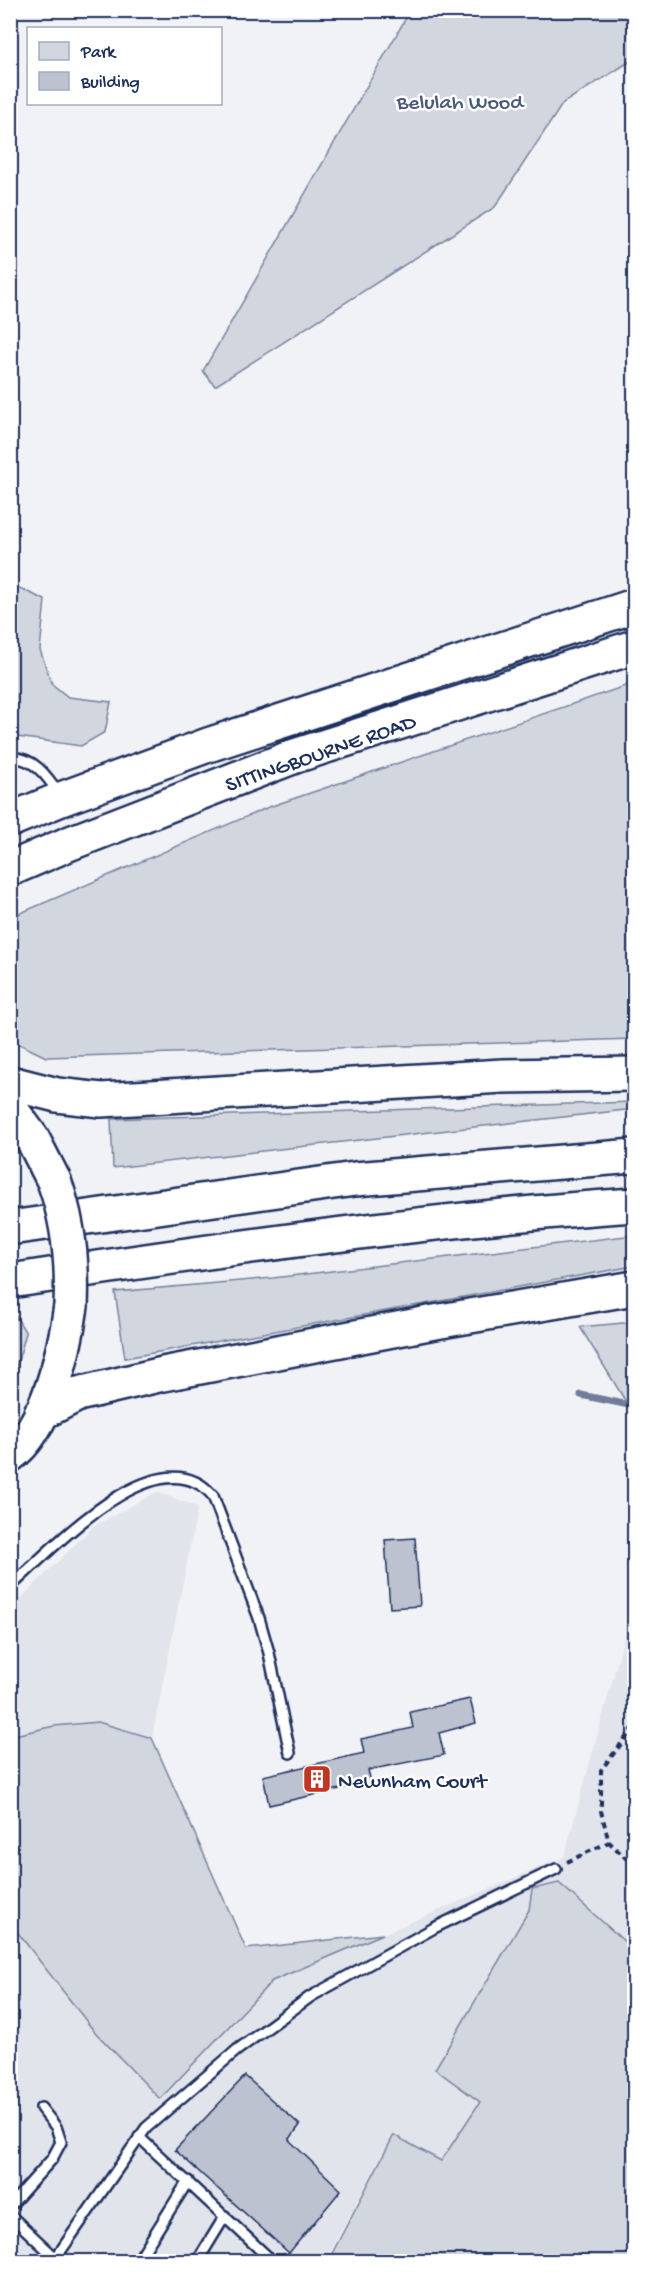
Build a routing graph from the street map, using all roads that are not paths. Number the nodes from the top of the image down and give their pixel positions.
1 (634, 606) edge
2 (634, 647) edge
3 (10, 758) edge
4 (61, 799) junction
5 (10, 820) edge
6 (10, 869) edge
7 (634, 1074) edge
8 (10, 1083) edge
9 (10, 1108) edge
10 (634, 1156) edge
11 (634, 1206) edge
12 (10, 1228) edge
13 (10, 1281) edge
14 (634, 1288) edge
15 (41, 1413) junction
16 (12, 1456) edge
17 (10, 1587) edge
18 (290, 1753) dead end
19 (556, 1869) road end
20 (41, 2108) dead end
21 (140, 2137) junction
22 (188, 2181) junction
23 (10, 2206) edge
24 (10, 2215) edge
25 (225, 2217) junction
26 (56, 2260) edge
27 (137, 2262) edge
28 (197, 2262) edge
29 (267, 2262) edge

1 - 4 highway, SITTINGBOURNE ROAD
2 - 6 highway, SITTINGBOURNE ROAD
3 - 4 lane
4 - 5 highway, SITTINGBOURNE ROAD
7 - 8 highway
9 - 15 highway, bridge
10 - 12 highway
11 - 13 highway
14 - 15 highway
15 - 16 highway
17 - 18 lane
19 - 21 lane
20 - 23 lane
21 - 22 lane
21 - 26 lane
22 - 25 lane
22 - 27 lane
24 - 26 lane
25 - 28 lane
25 - 29 lane

